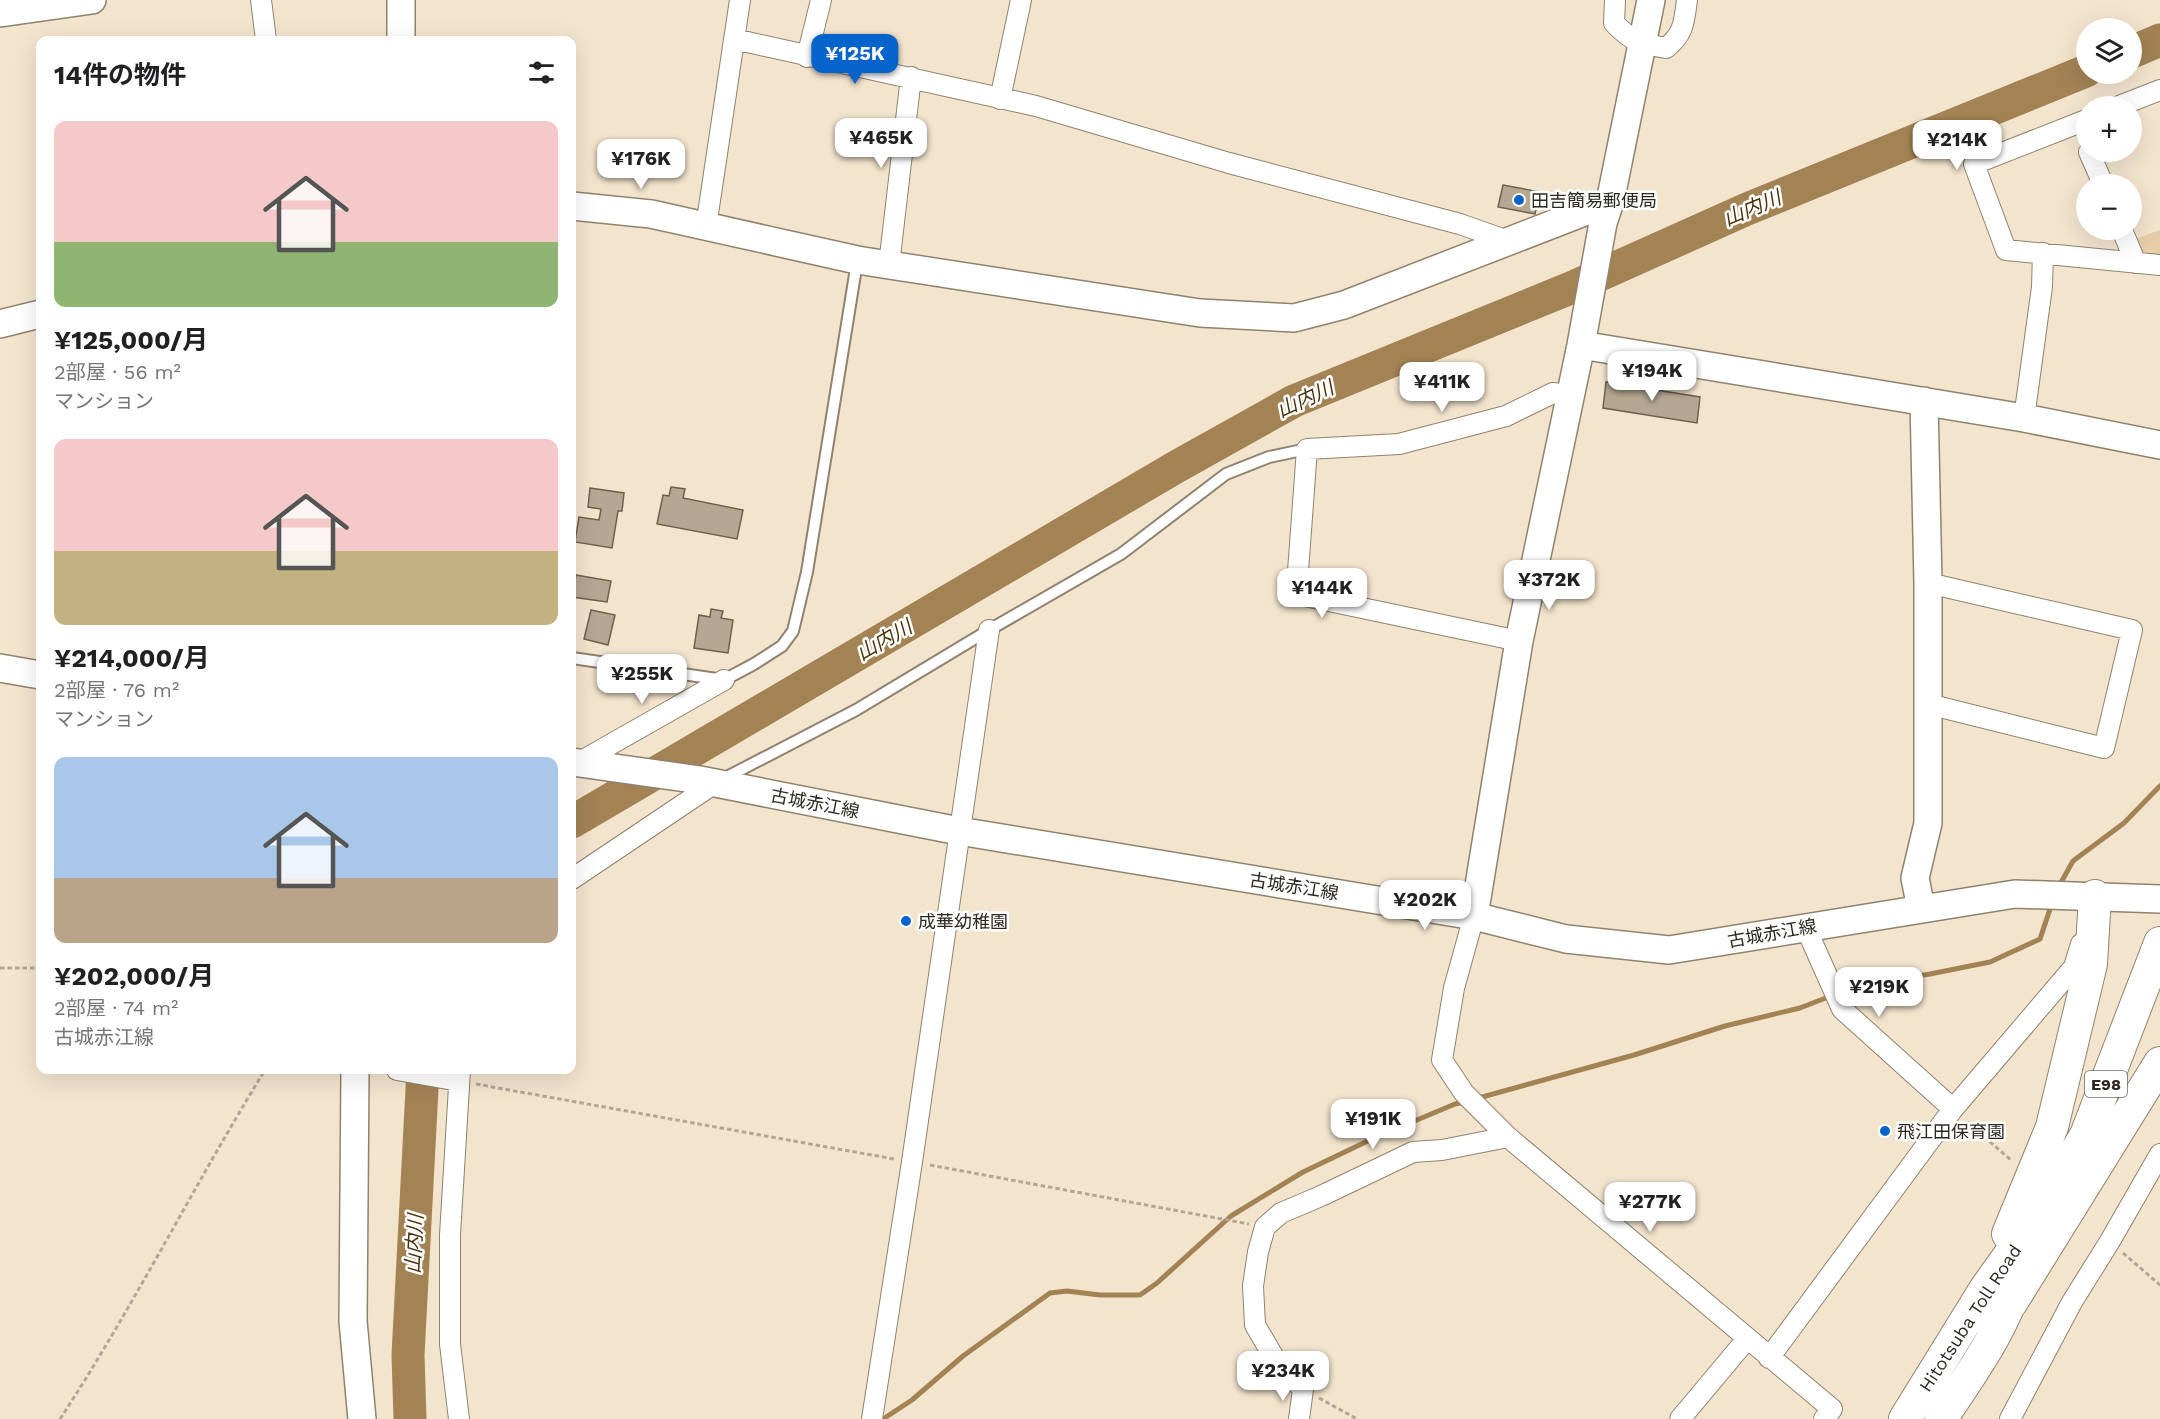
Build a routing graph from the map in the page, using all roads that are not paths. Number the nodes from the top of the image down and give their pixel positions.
1 (92, 0) edge
2 (261, 0) edge
3 (401, 0) edge
4 (740, 0) edge
5 (821, 0) edge
6 (1021, 0) edge
7 (1615, 0) edge
8 (1651, 0) edge
9 (1687, 0) edge
10 (0, 13) edge
11 (266, 36) edge
12 (400, 36) edge
13 (734, 39) junction
14 (1642, 44) junction
15 (807, 57) junction
16 (911, 77) junction
17 (2160, 90) edge
18 (2142, 97) edge
19 (1000, 99) junction
20 (2076, 123) edge
21 (576, 206) edge
22 (1607, 212) junction
23 (706, 228) junction
24 (2126, 240) edge
25 (1508, 241) junction
26 (2043, 253) junction
27 (857, 260) junction
28 (2136, 263) junction
29 (889, 265) junction
30 (2160, 265) edge
31 (36, 316) edge
32 (0, 324) edge
33 (1581, 345) junction
34 (1570, 395) junction
35 (1924, 401) junction
36 (2024, 418) junction
37 (2160, 445) edge
38 (1307, 449) junction
39 (1928, 583) junction
40 (989, 630) junction
41 (1520, 641) junction
42 (576, 659) edge
43 (0, 668) edge
44 (36, 674) edge
45 (724, 680) junction
46 (1928, 704) junction
47 (578, 765) edge
48 (707, 782) junction
49 (959, 831) junction
50 (576, 876) edge
51 (2095, 896) junction
52 (2160, 898) edge
53 (1921, 908) junction
54 (1474, 916) junction
55 (1805, 927) junction
56 (2160, 943) edge
57 (2160, 1063) edge
58 (355, 1074) edge
59 (459, 1075) edge
60 (1953, 1109) junction
61 (1508, 1137) junction
62 (2160, 1154) edge
63 (1998, 1295) junction
64 (1747, 1339) junction
65 (1769, 1358) junction
66 (873, 1416) edge
67 (362, 1419) edge
68 (459, 1419) edge
69 (1299, 1419) edge
70 (1680, 1419) edge
71 (1824, 1419) edge
72 (1905, 1419) edge
73 (1941, 1419) edge
74 (2010, 1419) edge

1 - 10 street
2 - 11 street
3 - 12 street
4 - 13 street
5 - 15 street
6 - 19 street
7 - 14 street
8 - 14 street
9 - 14 street
13 - 15 street
13 - 23 street
14 - 22 street
15 - 16 street
16 - 19 street
16 - 29 street
17 - 18 street
19 - 25 street
20 - 26 street
21 - 23 street
22 - 25 street
22 - 33 street
23 - 27 street
24 - 28 street
25 - 29 street
26 - 28 street
26 - 36 street
27 - 29 street
27 - 45 lane
28 - 30 street
31 - 32 street
33 - 34 street
33 - 35 street
34 - 38 street
34 - 41 street
35 - 36 street
35 - 39 street
36 - 37 street
38 - 40 lane
38 - 41 street
39 - 46 street
39 - 46 street
40 - 48 lane
40 - 49 street
41 - 54 street
42 - 45 lane
43 - 44 street
45 - 47 street
46 - 53 street
47 - 48 street, 古城赤江線
48 - 49 street, 古城赤江線
48 - 50 street
49 - 54 street, 古城赤江線
49 - 66 street
51 - 52 street, 古城赤江線
51 - 53 street, 古城赤江線
51 - 60 street
51 - 63 main road
53 - 55 street, 古城赤江線
54 - 55 street, 古城赤江線
54 - 61 street
55 - 60 street
56 - 63 main road, Hitotsuba Toll Road / E98
57 - 63 main road
58 - 67 street
59 - 68 street
60 - 65 street
61 - 64 street
61 - 69 street
62 - 74 street
63 - 72 main road, Hitotsuba Toll Road / E98
63 - 73 main road, Hitotsuba Toll Road / E98
64 - 65 street
64 - 70 street
65 - 71 street

